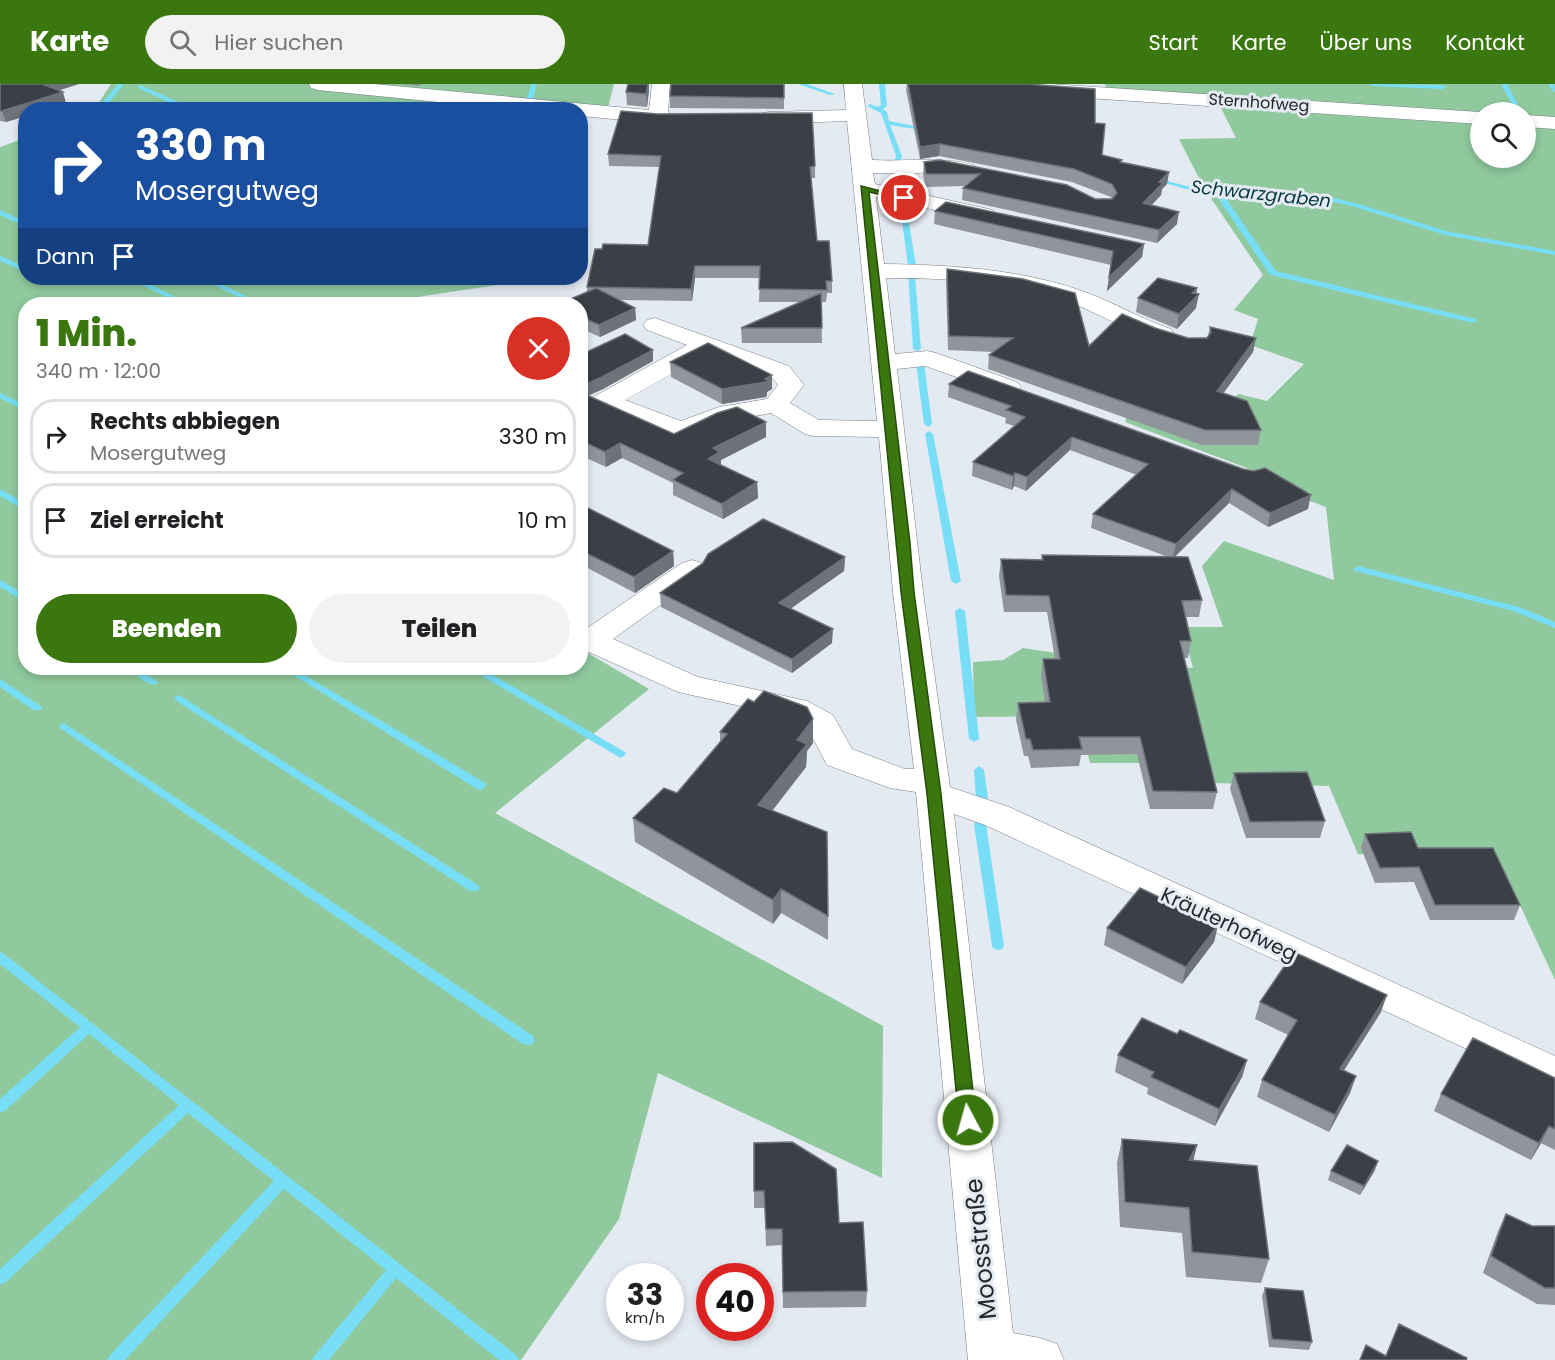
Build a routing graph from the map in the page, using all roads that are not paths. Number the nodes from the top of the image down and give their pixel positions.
1 (318, 84) edge
2 (661, 84) edge
3 (965, 84) edge
4 (854, 100) edge
5 (499, 102) edge
6 (588, 111) edge
7 (658, 117) junction
8 (681, 117) edge
9 (1470, 117) edge
10 (747, 118) edge
11 (1536, 122) edge
12 (1555, 123) edge
13 (992, 173) edge
14 (862, 177) junction
15 (1000, 219) edge
16 (874, 271) junction
17 (655, 325) dead end
18 (1186, 342) edge
19 (707, 344) junction
20 (883, 363) junction
21 (1027, 394) edge
22 (775, 405) junction
23 (891, 429) junction
24 (692, 569) edge
25 (933, 787) junction
26 (1555, 1074) edge
27 (992, 1355) edge
28 (1040, 1360) edge

1 - 5 street
2 - 7 street
3 - 9 street, Sternhofweg
4 - 10 street
4 - 14 street, Moosstraße
6 - 7 street
7 - 8 street
11 - 12 street
13 - 14 street
14 - 15 street
14 - 16 street, Moosstraße
16 - 18 street
16 - 20 street, Moosstraße
17 - 19 street
19 - 22 street
19 - 22 street
20 - 21 street
20 - 23 street, Moosstraße
22 - 23 street
23 - 25 street, Moosstraße
24 - 25 street
25 - 26 street, Kräuterhofweg
25 - 27 street, Moosstraße
27 - 28 street

